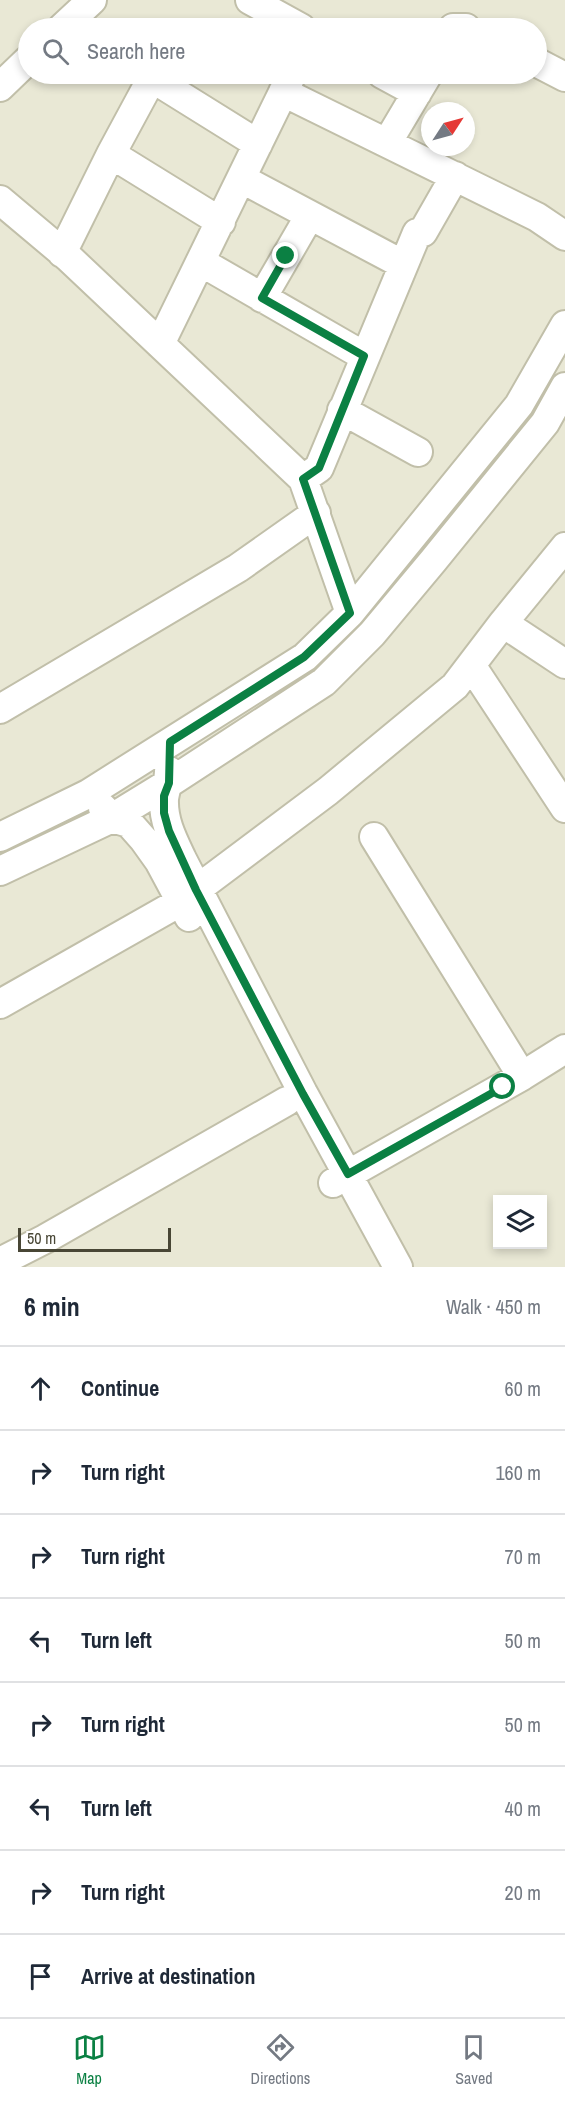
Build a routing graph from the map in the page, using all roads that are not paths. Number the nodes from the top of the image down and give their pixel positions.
1 (92, 0) edge
2 (250, 0) edge
3 (73, 18) edge
4 (283, 18) edge
5 (547, 67) edge
6 (18, 70) edge
7 (565, 77) edge
8 (149, 84) edge
9 (162, 84) edge
10 (287, 84) edge
11 (289, 84) edge
12 (421, 84) edge
13 (0, 87) edge
14 (387, 143) junction
15 (258, 144) junction
16 (111, 154) junction
17 (455, 176) junction
18 (242, 179) junction
19 (0, 200) edge
20 (310, 215) junction
21 (221, 222) junction
22 (565, 236) edge
23 (62, 253) junction
24 (201, 262) junction
25 (402, 264) junction
26 (262, 298) junction
27 (565, 325) edge
28 (160, 344) junction
29 (364, 356) junction
30 (565, 387) edge
31 (519, 405) junction
32 (342, 410) junction
33 (555, 429) edge
34 (417, 452) dead end
35 (303, 479) junction
36 (316, 513) junction
37 (565, 547) edge
38 (350, 613) junction
39 (503, 623) junction
40 (565, 664) edge
41 (471, 665) junction
42 (0, 709) edge
43 (170, 742) junction
44 (169, 783) junction
45 (88, 794) junction
46 (565, 808) edge
47 (112, 818) junction
48 (0, 837) edge
49 (374, 837) dead end
50 (0, 871) edge
51 (188, 896) junction
52 (0, 1004) edge
53 (565, 1049) edge
54 (522, 1076) junction
55 (287, 1101) junction
56 (340, 1179) junction
57 (0, 1262) edge
58 (379, 1267) edge
59 (398, 1267) edge

1 - 3 street
2 - 4 street
5 - 7 street
6 - 13 street
8 - 16 street
9 - 15 street
10 - 15 street
11 - 14 street
12 - 14 street
14 - 17 street
15 - 18 street
16 - 21 street
16 - 23 street
17 - 22 street
17 - 25 street
18 - 20 street
18 - 21 street
19 - 23 street
20 - 25 street
20 - 26 street
21 - 24 street
23 - 28 street
24 - 26 street
24 - 28 street
25 - 29 street
26 - 29 street
27 - 31 street
28 - 35 street
29 - 32 street
30 - 33 street
31 - 33 street
31 - 38 street
32 - 34 street
32 - 35 street
33 - 44 street
35 - 36 street
36 - 38 street
36 - 42 street
37 - 39 street
38 - 43 street
39 - 40 street
39 - 41 street
41 - 46 street
41 - 51 street
43 - 44 street
43 - 45 street
44 - 47 street
44 - 51 street
45 - 47 street
45 - 48 street
47 - 50 street
47 - 51 street
49 - 54 street
51 - 52 street
51 - 55 street
51 - 56 street
53 - 54 street
54 - 56 street
55 - 56 street
55 - 57 street
56 - 58 street
56 - 59 street

